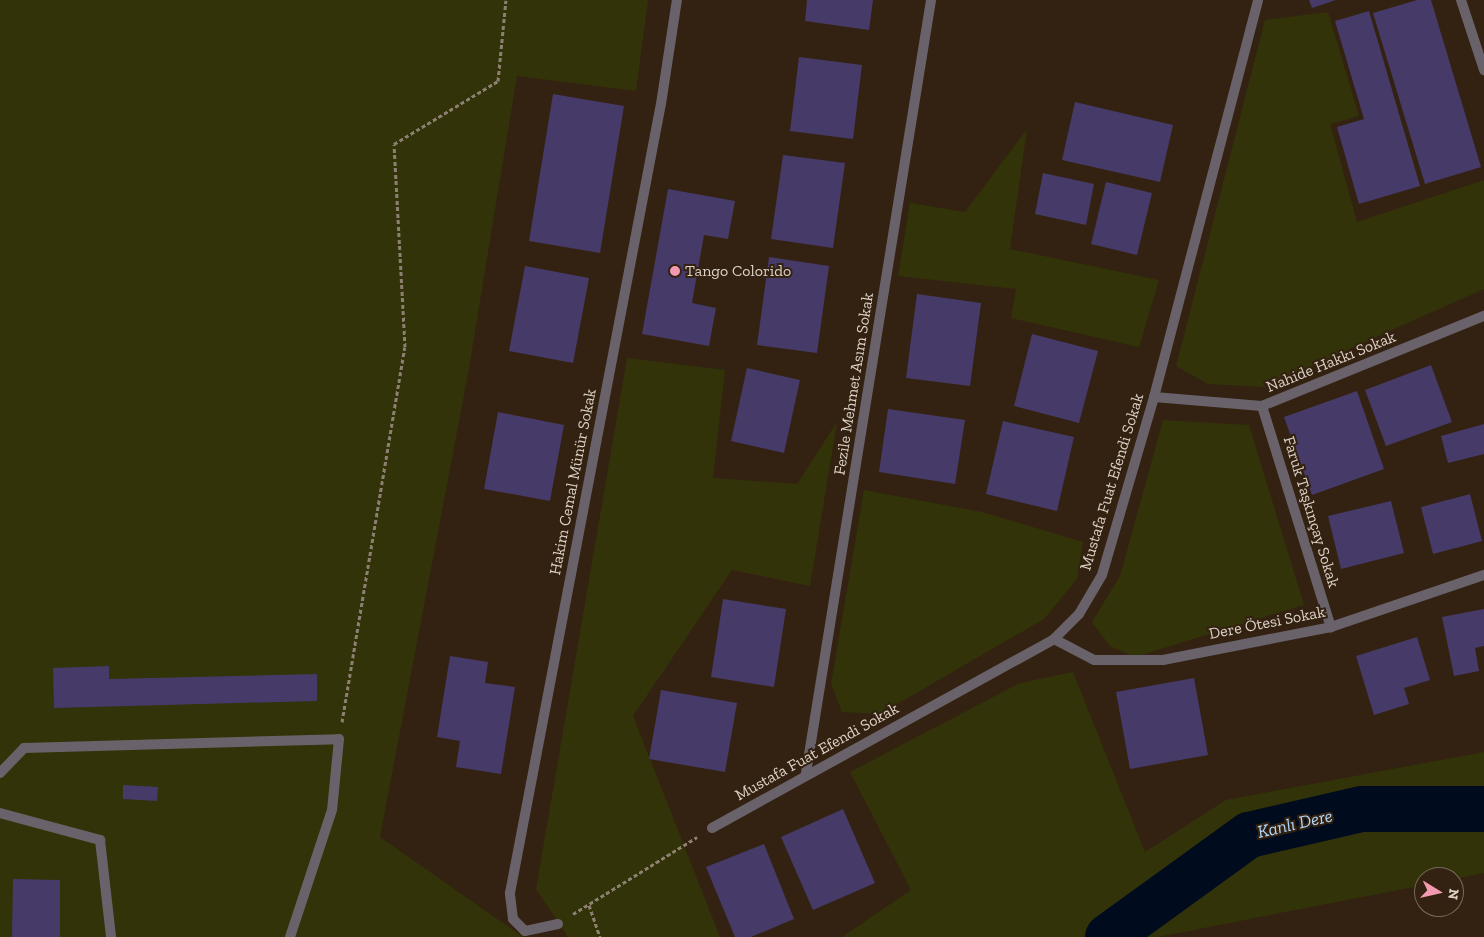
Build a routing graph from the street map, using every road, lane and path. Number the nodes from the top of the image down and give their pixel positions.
1 (506, 0) edge
2 (676, 0) edge
3 (931, 0) edge
4 (1258, 0) edge
5 (1461, 0) edge
6 (1484, 70) edge
7 (1484, 316) edge
8 (1154, 397) junction
9 (1262, 406) junction
10 (1484, 575) edge
11 (1331, 627) junction
12 (1054, 639) junction
13 (339, 739) junction
14 (806, 772) junction
15 (0, 774) edge
16 (0, 813) edge
17 (712, 828) joint
18 (589, 905) junction
19 (558, 924) joint
20 (111, 937) edge
21 (290, 937) edge
22 (600, 937) edge

1 - 13 path
2 - 19 street, Hakim Cemal Münür Sokak
3 - 14 street, Fezile Mehmet Asım Sokak
4 - 8 street, Mustafa Fuat Efendi Sokak
5 - 6 street
7 - 9 street, Nahide Hakkı Sokak
8 - 9 street, Nahide Hakkı Sokak
8 - 12 street, Mustafa Fuat Efendi Sokak
9 - 11 street, Faruk Taşkınçay Sokak
10 - 11 street, Dere Ötesi Sokak
11 - 12 street, Dere Ötesi Sokak
12 - 14 street, Mustafa Fuat Efendi Sokak
13 - 15 street
13 - 21 street
14 - 17 street, Mustafa Fuat Efendi Sokak
16 - 20 street
17 - 18 path
18 - 19 path
18 - 22 path

